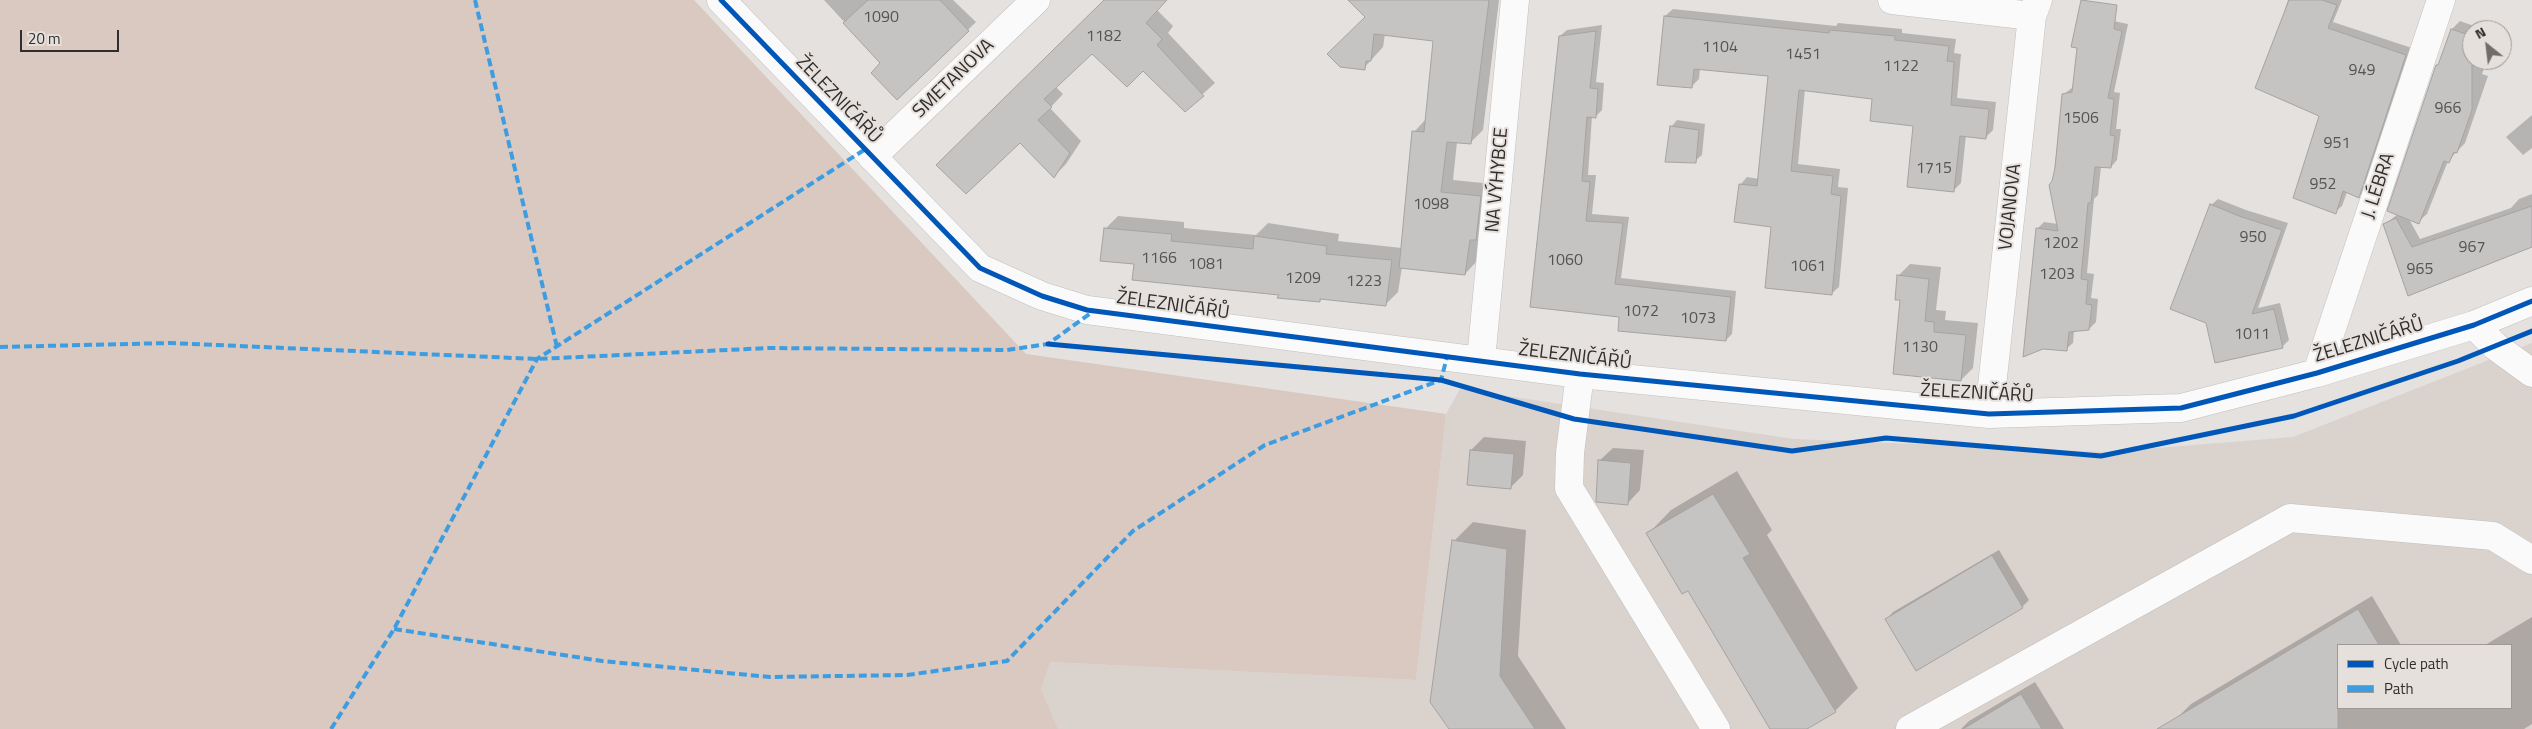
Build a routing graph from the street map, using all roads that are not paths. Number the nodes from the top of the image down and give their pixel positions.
1 (721, 0) edge
2 (1036, 0) edge
3 (1515, 0) edge
4 (1892, 0) edge
5 (2441, 0) edge
6 (2035, 8) edge
7 (872, 157) junction
8 (2532, 301) edge
9 (2474, 325) junction
10 (1481, 360) junction
11 (2317, 373) junction
12 (2532, 373) edge
13 (1580, 374) junction
14 (1989, 414) junction
15 (2532, 560) edge
16 (1716, 729) edge
17 (1910, 729) edge

1 - 7 street, ŽELEZNIČÁŘŮ
2 - 7 street, SMETANOVA
3 - 10 street, NA VÝHYBCE
4 - 6 street
5 - 11 street, J. LÉBRA
6 - 14 street, VOJANOVA
7 - 10 street, ŽELEZNIČÁŘŮ
8 - 9 street, ŽELEZNIČÁŘŮ
9 - 11 street, ŽELEZNIČÁŘŮ
9 - 12 street
10 - 13 street, ŽELEZNIČÁŘŮ
11 - 14 street, ŽELEZNIČÁŘŮ
13 - 14 street, ŽELEZNIČÁŘŮ
13 - 16 street
15 - 17 street

